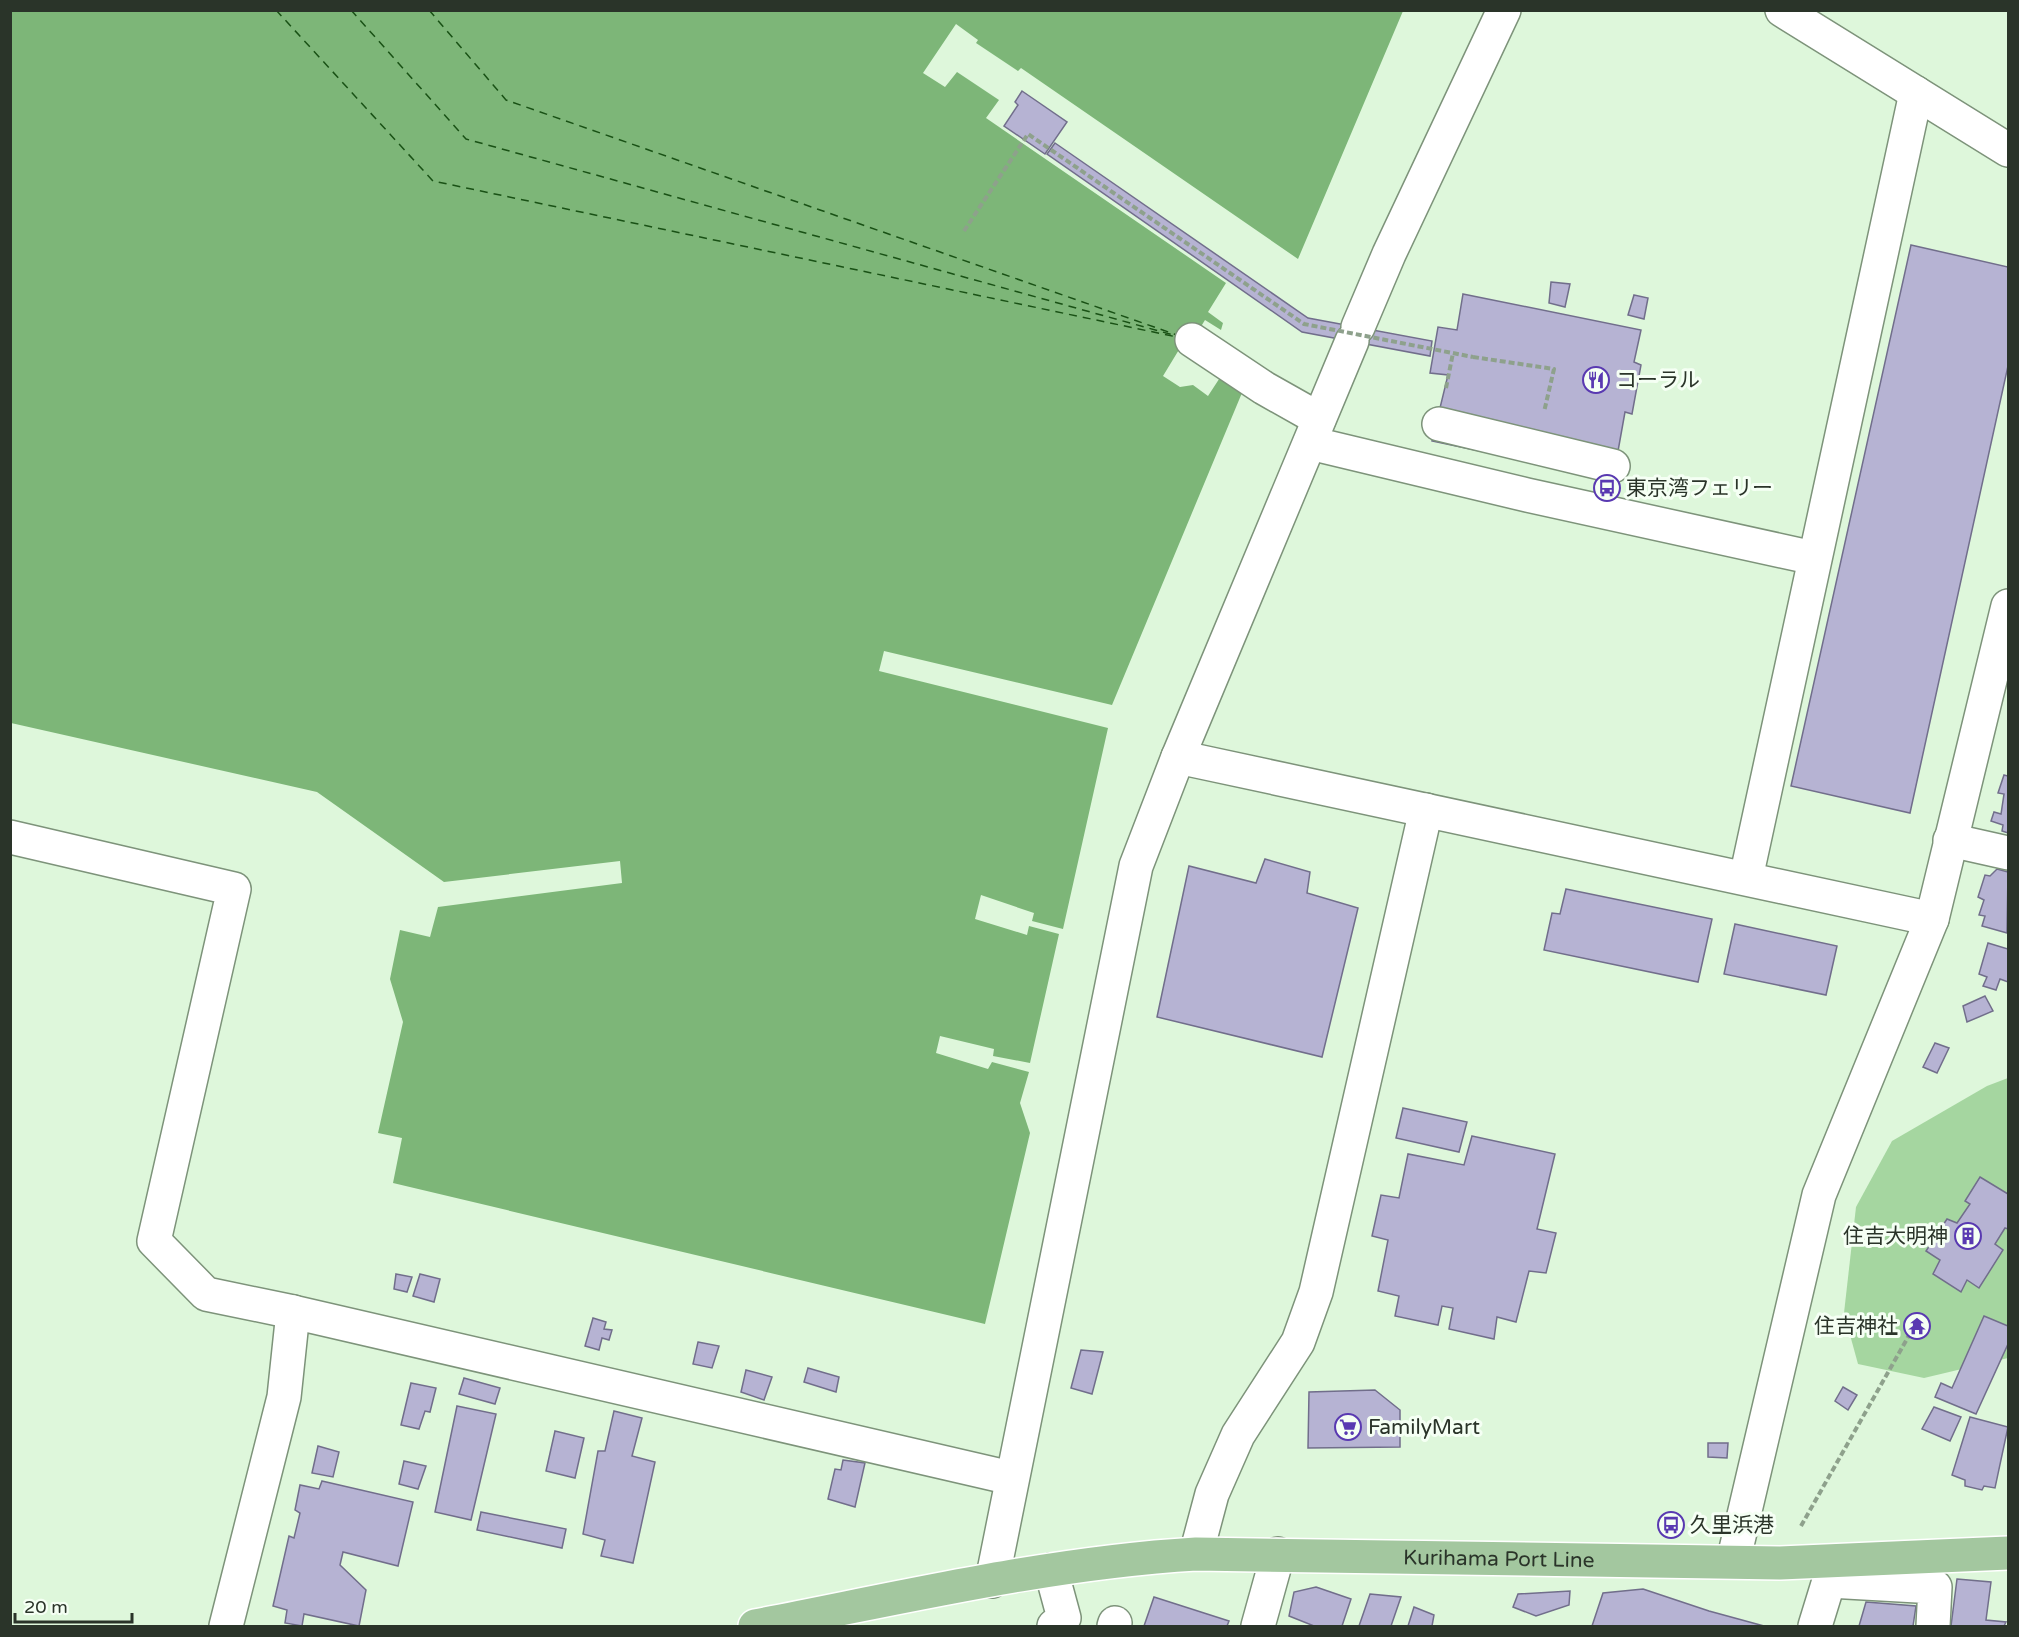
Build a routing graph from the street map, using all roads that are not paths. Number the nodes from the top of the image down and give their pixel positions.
1 (1504, 10) edge
2 (1782, 10) edge
3 (1916, 93) junction
4 (2008, 150) edge
5 (1192, 340) dead end
6 (1439, 424) dead end
7 (1315, 431) junction
8 (1613, 465) dead end
9 (1814, 558) junction
10 (2008, 606) edge
11 (1178, 757) junction
12 (1426, 810) junction
13 (10, 837) edge
14 (1950, 840) junction
15 (2008, 853) edge
16 (1746, 878) junction
17 (1932, 919) junction
18 (293, 1312) junction
19 (1011, 1478) junction
20 (2008, 1553) edge
21 (1196, 1554) junction
22 (1278, 1554) junction
23 (1733, 1562) junction
24 (1051, 1570) junction
25 (1832, 1571) junction
26 (992, 1581) junction
27 (226, 1626) edge
28 (755, 1626) edge
29 (1054, 1626) edge
30 (1258, 1626) edge
31 (1815, 1626) edge
32 (1933, 1626) edge

1 - 7 street
2 - 3 street
3 - 4 street
3 - 9 street
5 - 7 street
6 - 8 street
7 - 9 street
7 - 11 street
9 - 16 street
10 - 14 street
11 - 12 street
11 - 19 street
12 - 16 street
12 - 21 street
13 - 18 street
14 - 15 street
14 - 17 street
16 - 17 street
17 - 23 street
18 - 19 street
18 - 27 street
19 - 26 street
20 - 25 main road, Kurihama Port Line
21 - 22 main road, Kurihama Port Line
21 - 24 main road, Kurihama Port Line
22 - 23 main road, Kurihama Port Line
22 - 30 street
23 - 25 main road, Kurihama Port Line
24 - 26 main road, Kurihama Port Line
24 - 29 street
25 - 31 street
25 - 32 street
26 - 28 main road, Kurihama Port Line

